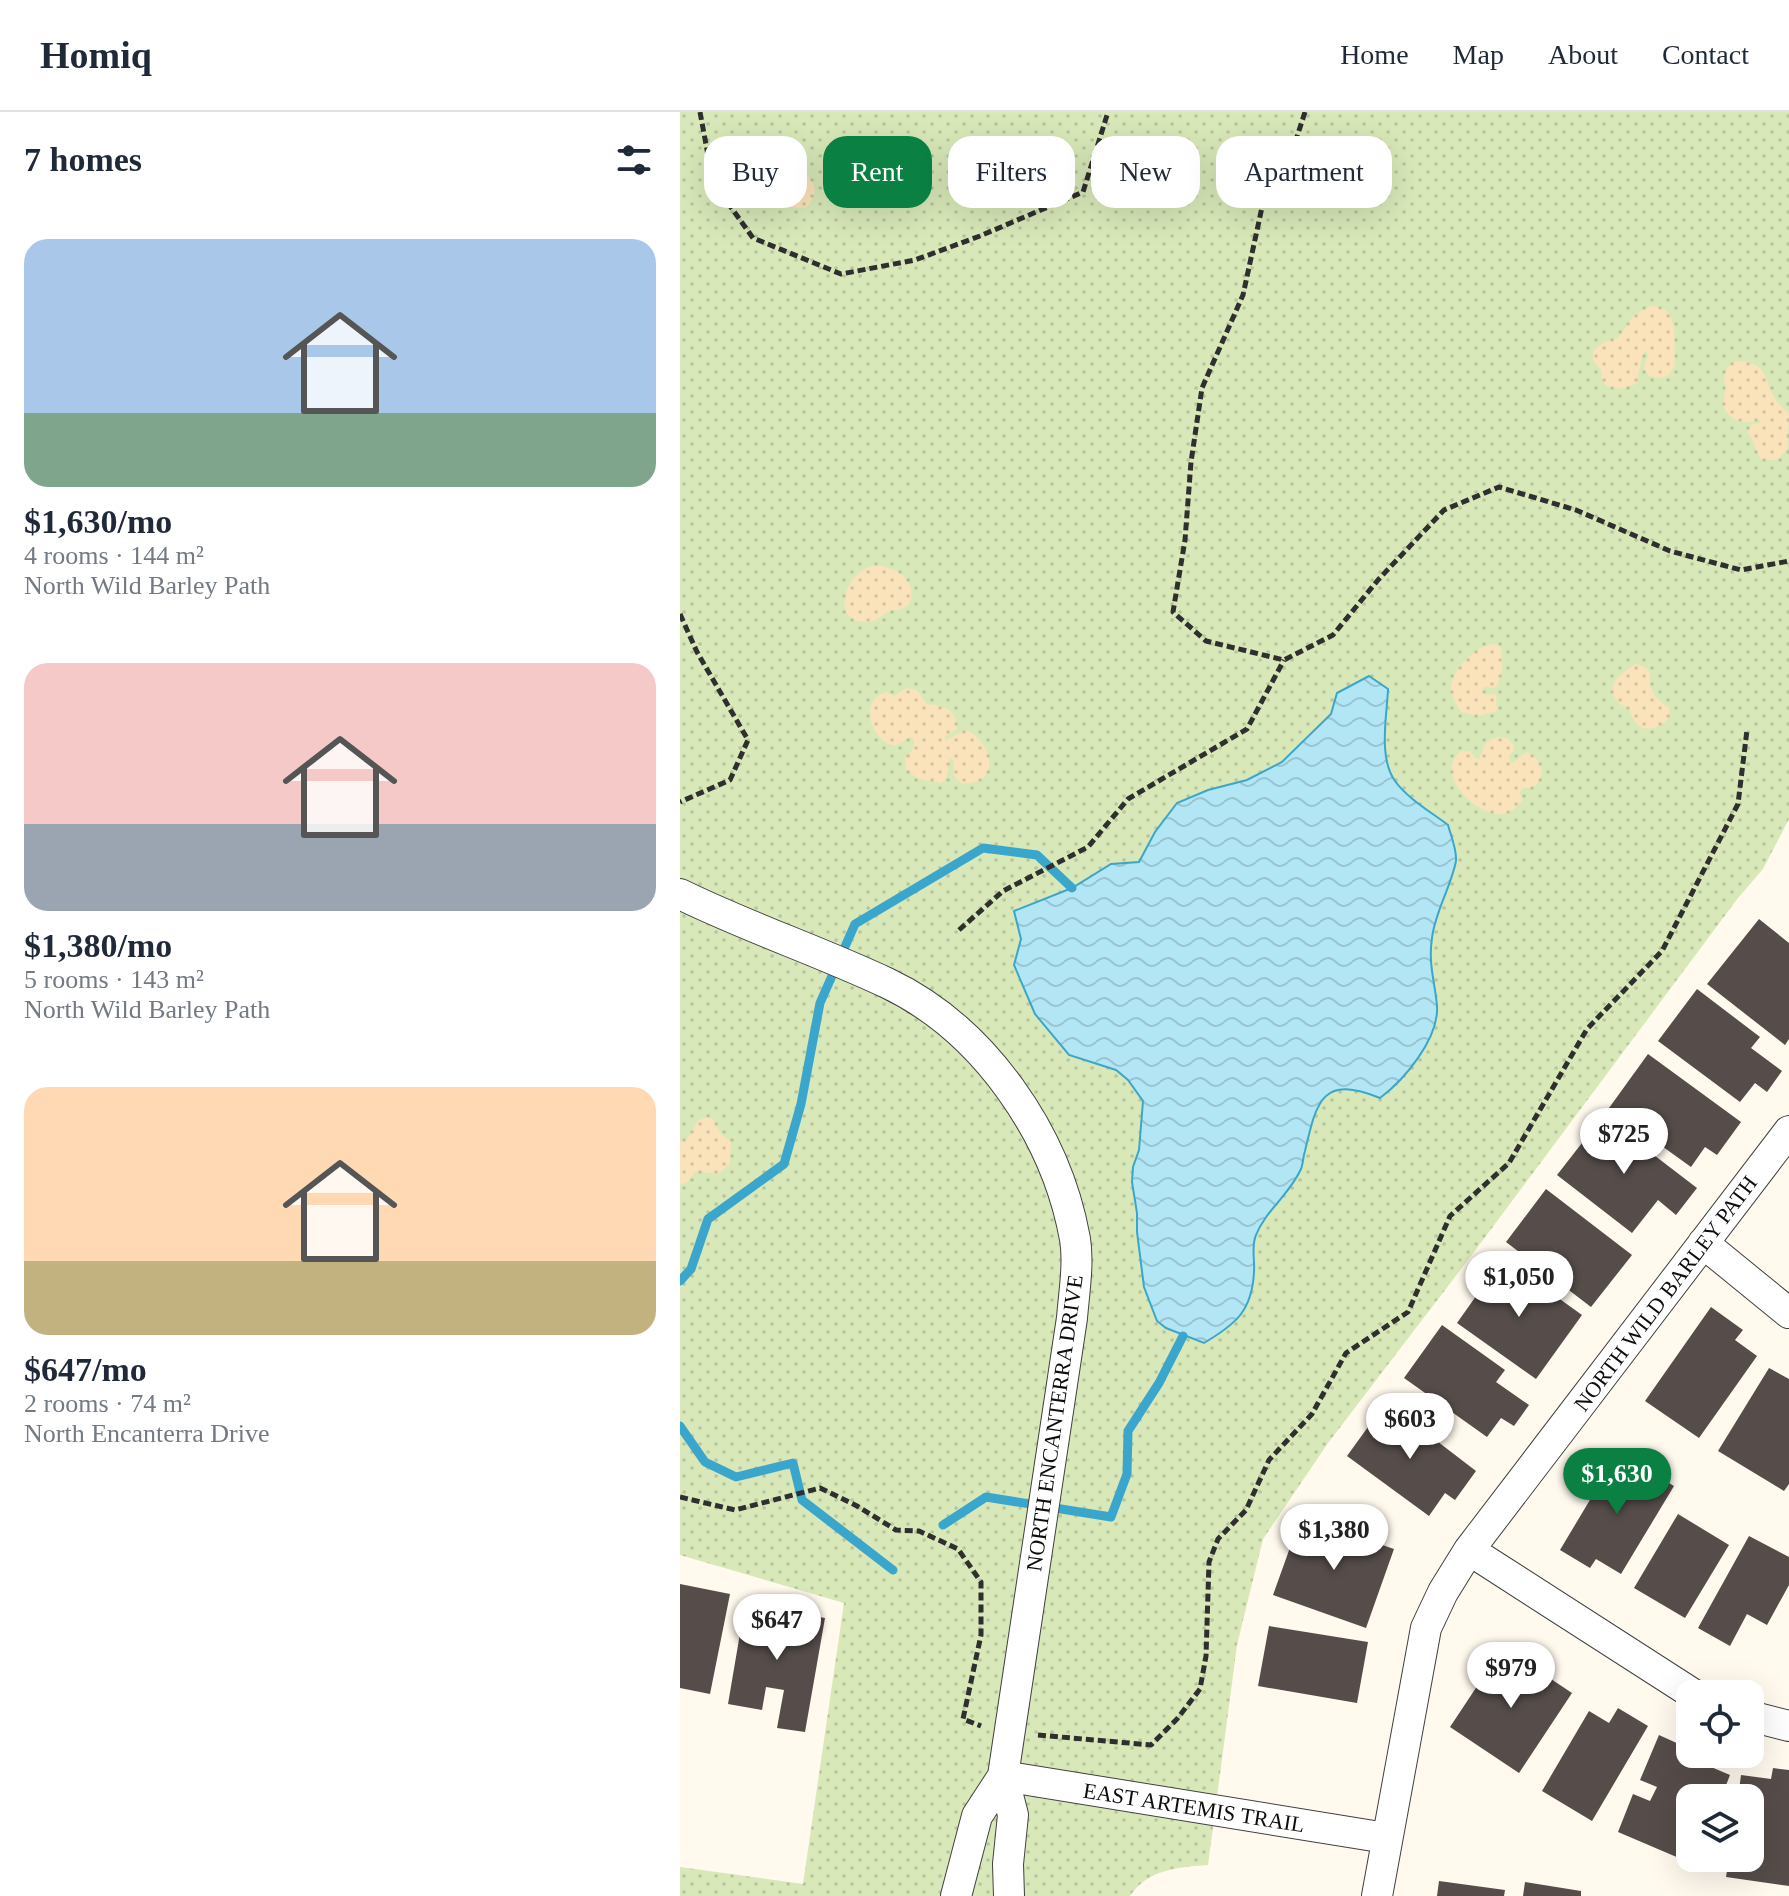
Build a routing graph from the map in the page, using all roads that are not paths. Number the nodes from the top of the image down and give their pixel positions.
1 (680, 894) edge
2 (1789, 1131) edge
3 (1703, 1243) junction
4 (1789, 1313) edge
5 (1469, 1550) junction
6 (1676, 1683) edge
7 (1764, 1720) edge
8 (1789, 1726) edge
9 (1003, 1776) junction
10 (1386, 1838) junction
11 (956, 1896) edge
12 (1009, 1896) edge
13 (1377, 1896) edge

1 - 9 street, NORTH ENCANTERRA DRIVE
2 - 3 street, NORTH WILD BARLEY PATH
3 - 4 street
3 - 5 street, NORTH WILD BARLEY PATH
5 - 6 street
5 - 10 street, NORTH WILD BARLEY PATH
7 - 8 street
9 - 10 street, EAST ARTEMIS TRAIL
9 - 11 street, NORTH ENCANTERRA DRIVE
9 - 12 street, NORTH ENCANTERRA DRIVE
10 - 13 street, NORTH WILD BARLEY PATH

